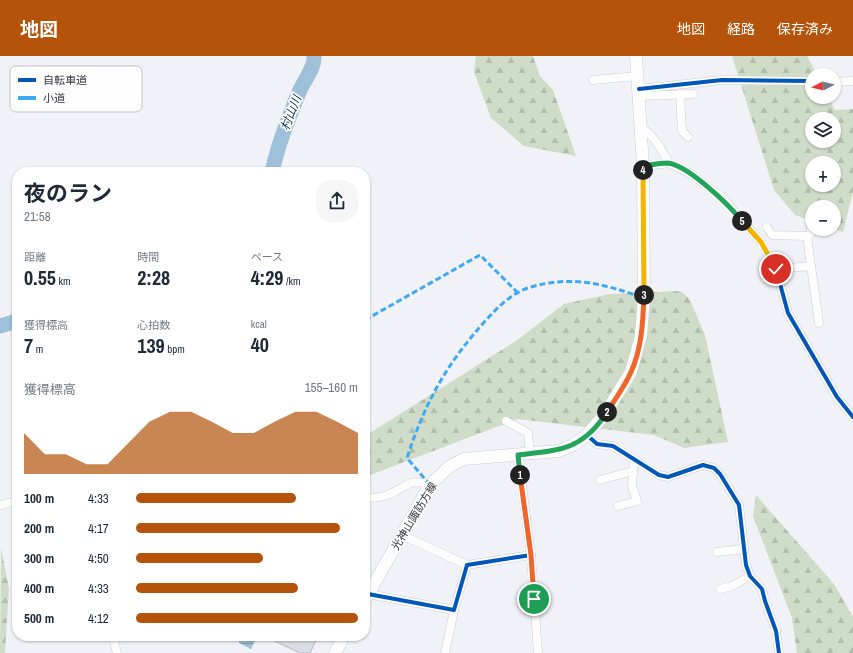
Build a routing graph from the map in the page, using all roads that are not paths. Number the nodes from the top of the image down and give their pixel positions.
1 (636, 56) edge
2 (638, 76) junction
3 (593, 80) dead end
4 (805, 81) edge
5 (853, 81) edge
6 (841, 82) edge
7 (639, 93) junction
8 (680, 94) junction
9 (693, 94) dead end
10 (641, 126) junction
11 (688, 137) dead end
12 (669, 163) junction
13 (643, 166) junction
14 (768, 227) dead end
15 (805, 236) edge
16 (807, 236) edge
17 (811, 266) junction
18 (776, 269) junction
19 (819, 323) dead end
20 (853, 417) edge
21 (506, 421) dead end
22 (587, 435) junction
23 (530, 453) junction
24 (518, 455) junction
25 (634, 459) junction
26 (633, 471) junction
27 (600, 480) dead end
28 (430, 485) junction
29 (370, 497) edge
30 (12, 502) edge
31 (0, 505) edge
32 (618, 506) dead end
33 (402, 535) junction
34 (744, 549) junction
35 (717, 552) dead end
36 (531, 555) junction
37 (466, 565) junction
38 (750, 576) junction
39 (720, 589) dead end
40 (370, 592) edge
41 (370, 597) edge
42 (454, 610) junction
43 (114, 641) edge
44 (341, 641) edge
45 (117, 653) edge
46 (334, 653) edge
47 (445, 653) edge
48 (538, 653) edge
49 (779, 653) edge

1 - 2 main road, 光神山諏訪方線
2 - 3 street
2 - 7 main road, 光神山諏訪方線
4 - 7 street
5 - 6 street
7 - 8 street
7 - 10 main road, 光神山諏訪方線
8 - 9 street
8 - 11 street
10 - 12 street
10 - 13 main road, 光神山諏訪方線
12 - 13 street
12 - 18 street
13 - 22 main road, 光神山諏訪方線
14 - 15 street
16 - 17 street
17 - 18 street
17 - 19 street
18 - 20 street
21 - 23 street
22 - 23 main road, 光神山諏訪方線
22 - 25 street
23 - 24 main road, 光神山諏訪方線
24 - 28 main road, 光神山諏訪方線
24 - 36 street
25 - 26 street
25 - 34 street
26 - 27 street
26 - 32 street
28 - 29 street
28 - 33 main road, 光神山諏訪方線
30 - 31 street
33 - 37 street
33 - 40 main road, 光神山諏訪方線
34 - 35 street
34 - 38 street
36 - 37 street
36 - 48 street
37 - 42 street
38 - 39 street
38 - 49 street
41 - 42 street
42 - 47 street
43 - 45 street
44 - 46 main road

